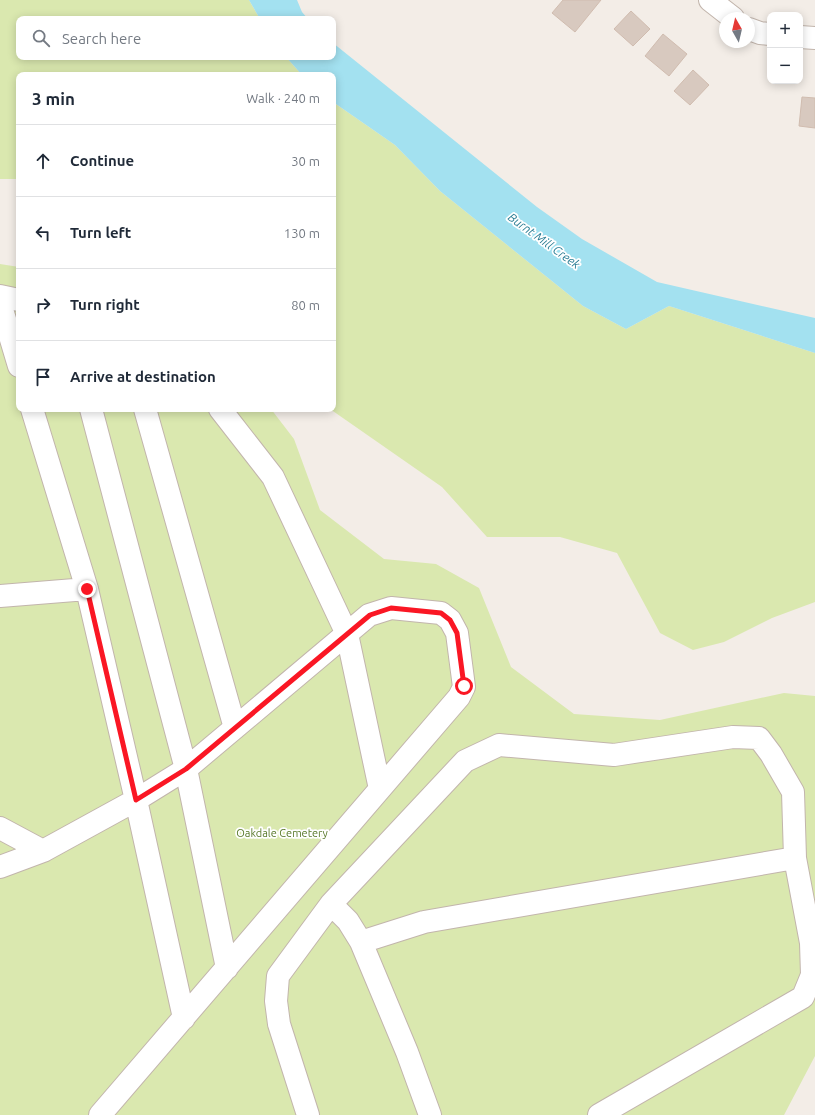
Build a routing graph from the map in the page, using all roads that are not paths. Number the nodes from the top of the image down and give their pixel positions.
1 (710, 0) edge
2 (725, 12) edge
3 (755, 31) edge
4 (767, 34) edge
5 (803, 37) edge
6 (815, 38) edge
7 (0, 296) edge
8 (16, 299) edge
9 (0, 303) edge
10 (16, 356) edge
11 (33, 412) edge
12 (92, 412) edge
13 (146, 412) edge
14 (222, 412) edge
15 (87, 589) junction
16 (0, 596) edge
17 (347, 634) junction
18 (235, 728) junction
19 (186, 769) junction
20 (380, 789) junction
21 (136, 800) junction
22 (0, 828) edge
23 (43, 851) junction
24 (795, 858) junction
25 (0, 867) edge
26 (330, 904) junction
27 (361, 942) junction
28 (227, 968) junction
29 (184, 1018) junction
30 (107, 1111) edge
31 (308, 1115) edge
32 (430, 1115) edge
33 (599, 1115) edge

1 - 2 street
3 - 4 street
5 - 6 street
7 - 8 street
9 - 10 street
11 - 15 street
12 - 19 street
13 - 18 street
14 - 17 street
15 - 16 street
15 - 21 street
17 - 18 street
17 - 20 street
17 - 20 street
18 - 19 street
19 - 21 street
19 - 28 street
20 - 28 street
21 - 23 street
21 - 29 street
22 - 23 street
23 - 25 street
24 - 26 street
24 - 27 street
24 - 33 street
26 - 27 street
26 - 31 street
27 - 32 street
28 - 29 street
29 - 30 street

